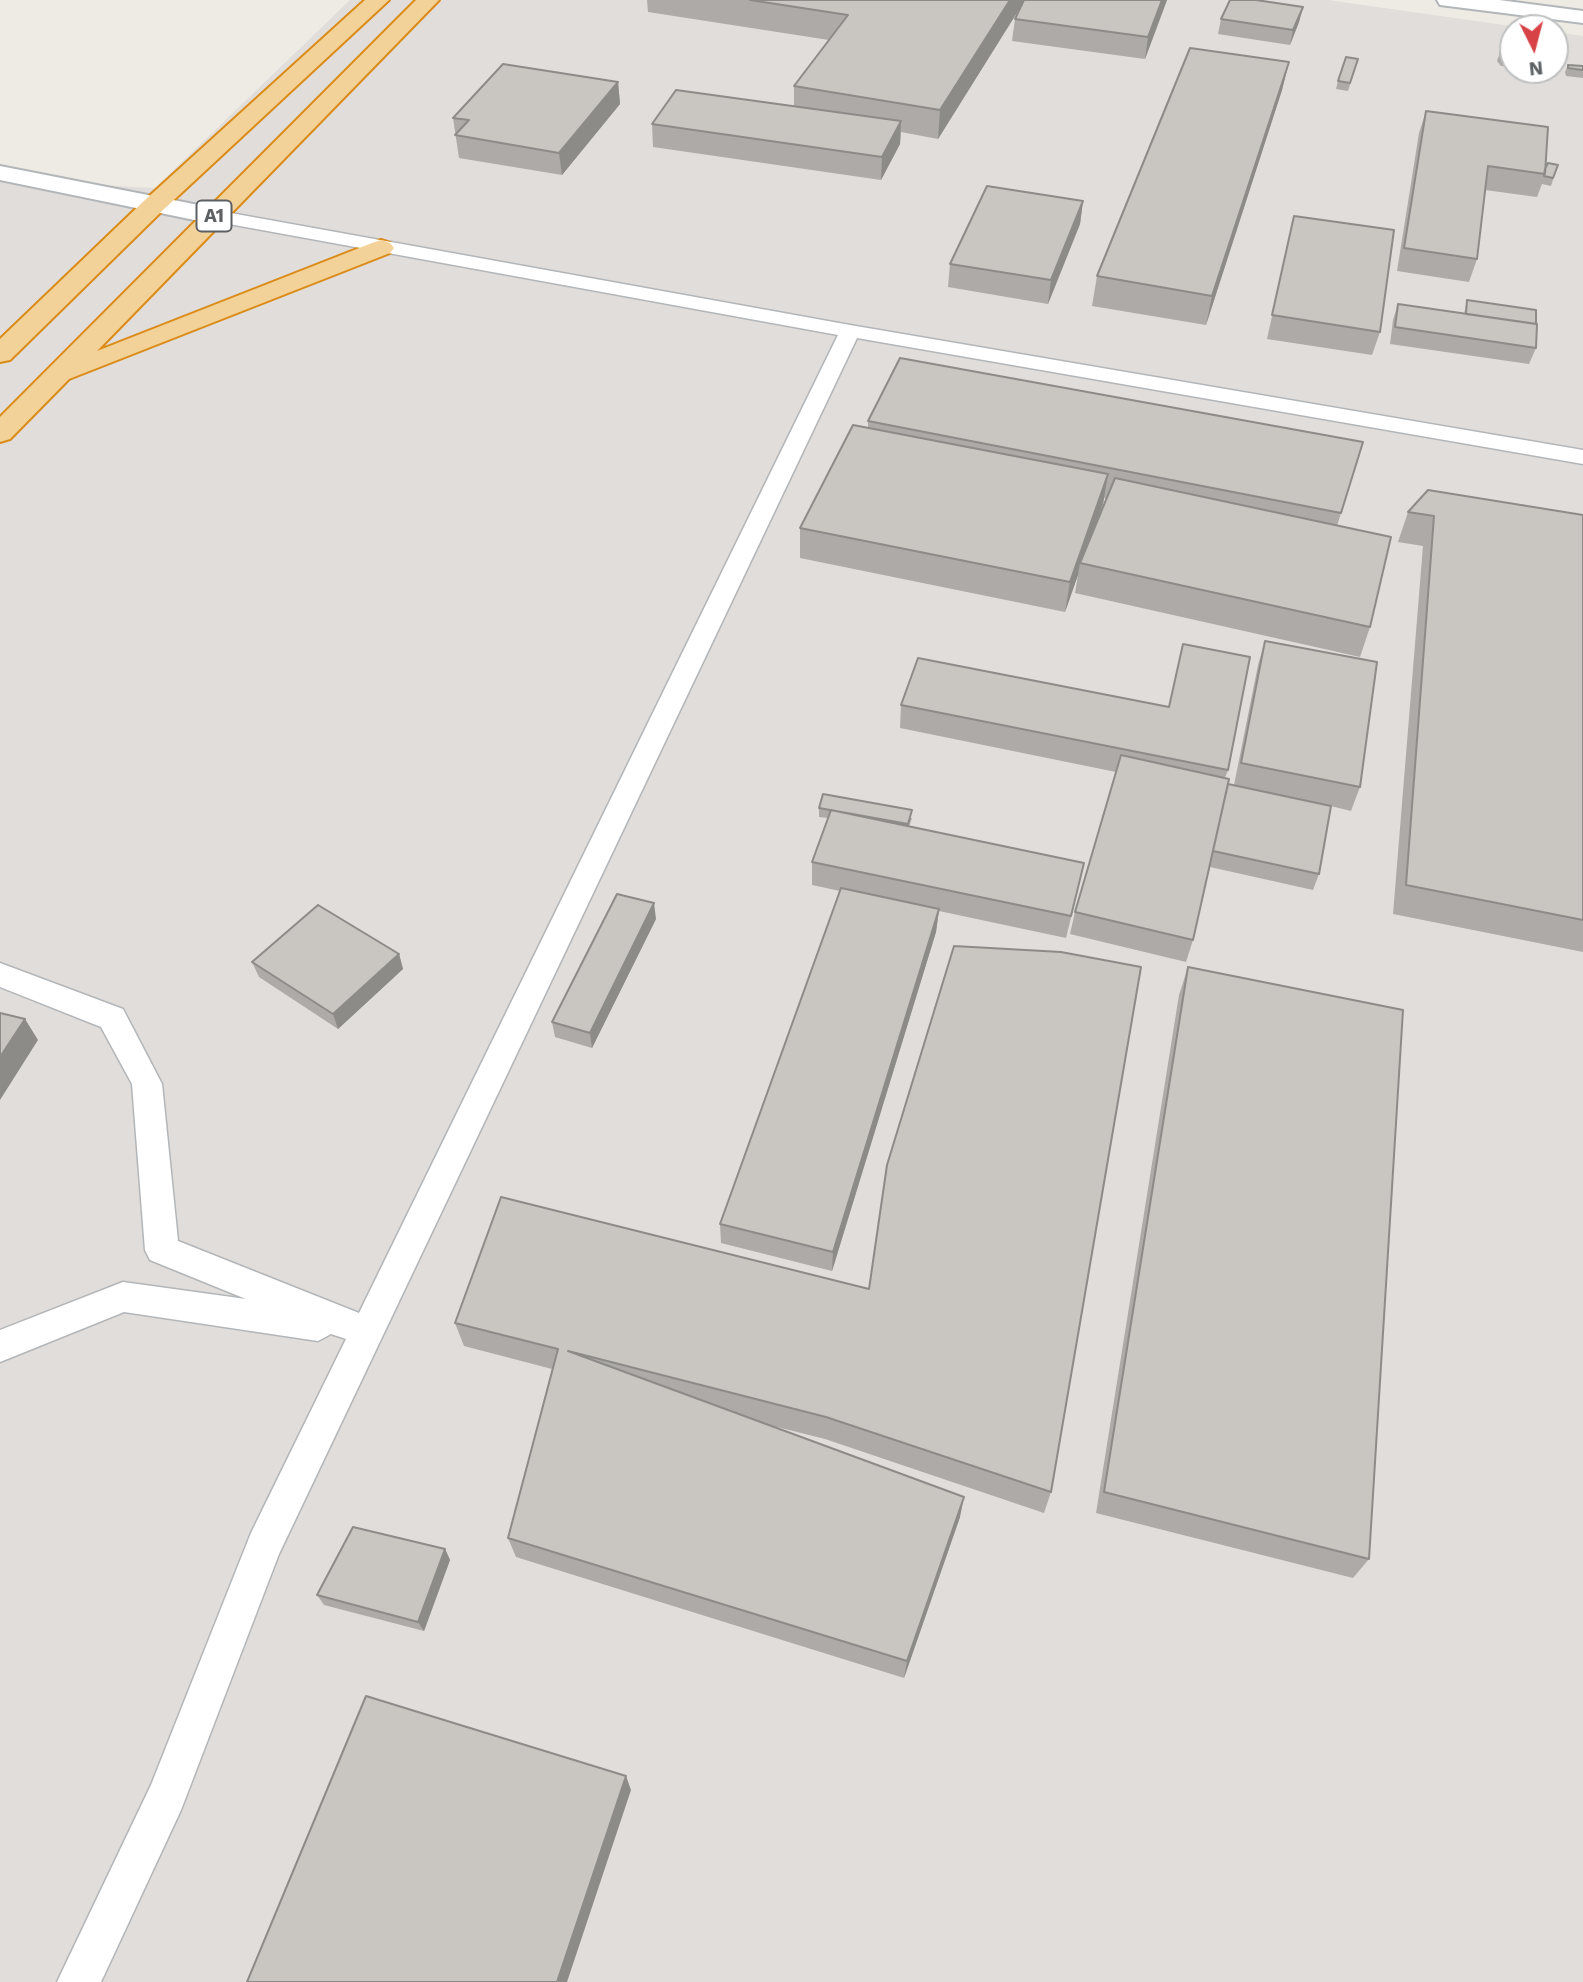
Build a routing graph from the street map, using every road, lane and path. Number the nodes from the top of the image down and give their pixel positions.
1 (378, 0) edge
2 (428, 0) edge
3 (1448, 0) edge
4 (1583, 17) edge
5 (0, 173) edge
6 (154, 205) junction
7 (214, 216) junction
8 (381, 248) junction
9 (850, 331) junction
10 (0, 354) edge
11 (59, 376) junction
12 (0, 433) edge
13 (1583, 457) edge
14 (0, 975) edge
15 (367, 1332) junction
16 (0, 1346) edge
17 (79, 1982) edge

1 - 6 highway, A1
2 - 7 highway, A1
3 - 4 street
5 - 6 street
6 - 7 street
6 - 10 highway, A1
7 - 8 lane
7 - 11 highway, A1
8 - 9 lane
8 - 11 highway
9 - 13 lane
9 - 15 lane
11 - 12 highway, A1
14 - 15 lane
15 - 16 lane
15 - 17 lane

